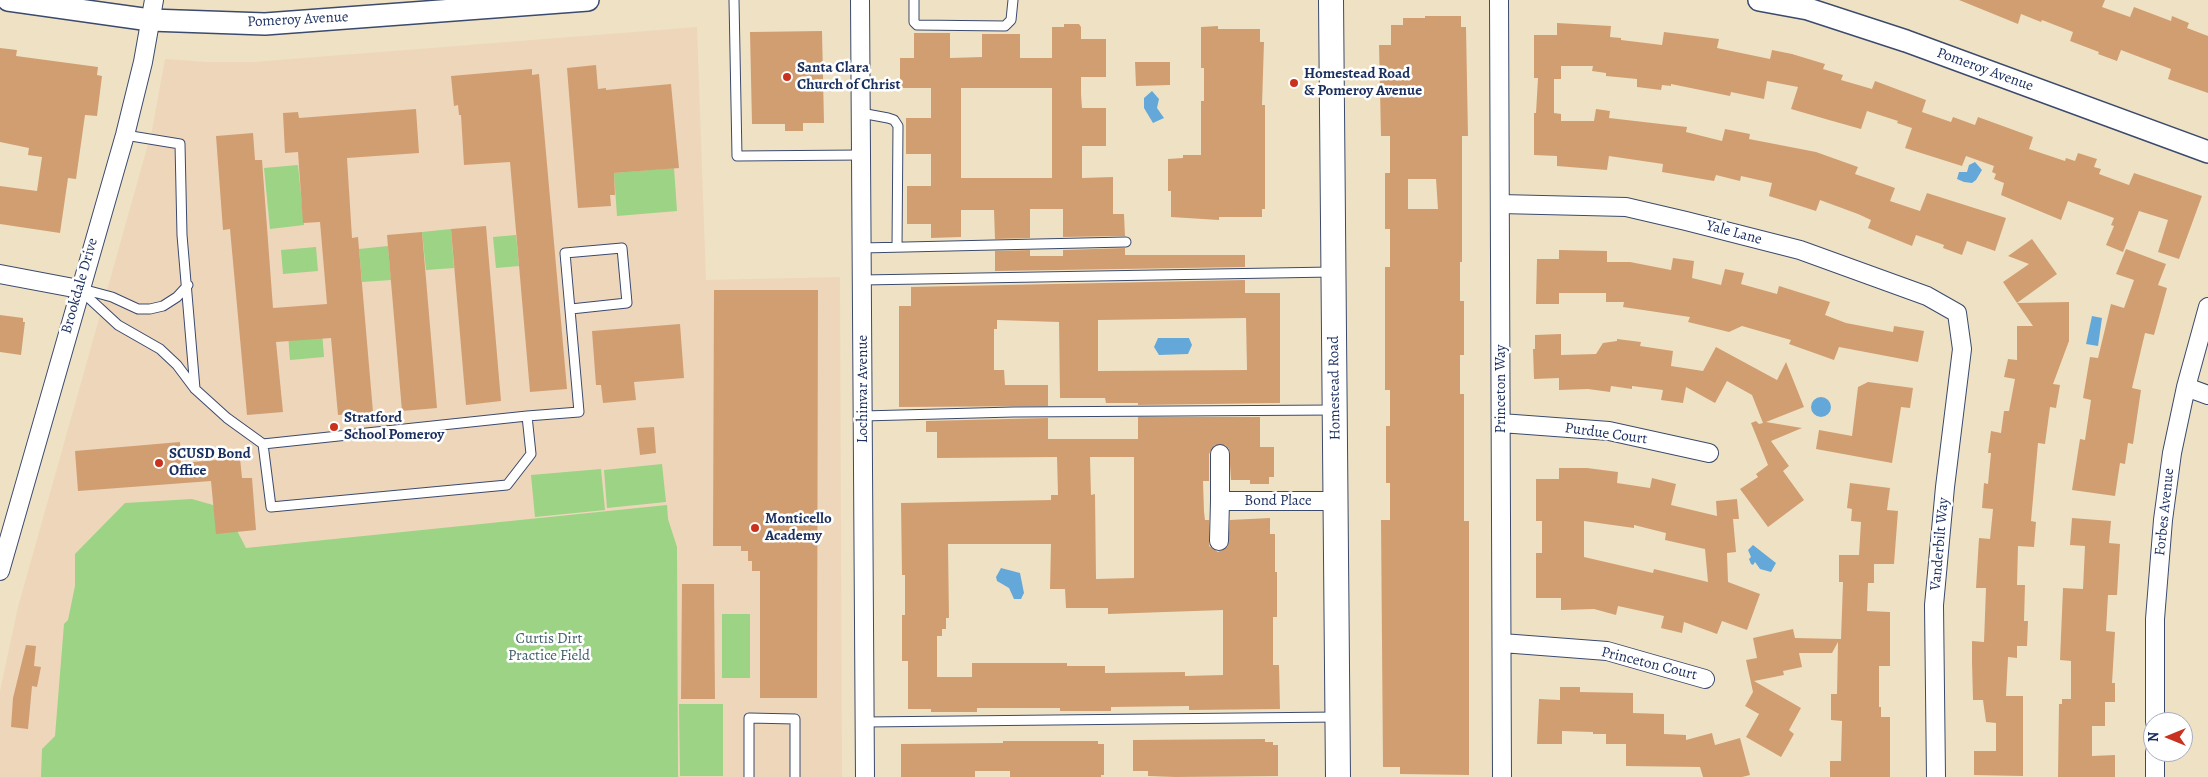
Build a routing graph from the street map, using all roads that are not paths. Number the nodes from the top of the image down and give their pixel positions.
1 (15, 0) edge
2 (588, 0) edge
3 (734, 0) edge
4 (860, 0) edge
5 (914, 0) edge
6 (1013, 0) edge
7 (1331, 0) edge
8 (1499, 0) edge
9 (1759, 0) edge
10 (515, 3) edge
11 (465, 4) edge
12 (152, 10) edge
13 (861, 113) junction
14 (125, 135) junction
15 (2208, 152) edge
16 (861, 155) junction
17 (1500, 204) junction
18 (1126, 242) dead end
19 (897, 246) junction
20 (862, 248) junction
21 (1334, 272) junction
22 (0, 274) edge
23 (862, 280) junction
24 (188, 285) junction
25 (79, 289) junction
26 (2208, 307) edge
27 (571, 309) junction
28 (1957, 313) joint
29 (2186, 386) junction
30 (195, 389) junction
31 (2208, 395) edge
32 (1335, 410) junction
33 (527, 416) junction
34 (863, 416) junction
35 (1501, 423) junction
36 (263, 444) junction
37 (1710, 453) dead end
38 (1220, 454) dead end
39 (1220, 500) junction
40 (1336, 501) junction
41 (1219, 541) dead end
42 (0, 571) edge
43 (1502, 643) junction
44 (1705, 679) dead end
45 (2155, 712) edge
46 (1338, 717) junction
47 (865, 722) junction
48 (2155, 762) edge
49 (749, 777) edge
50 (795, 777) edge
51 (865, 777) edge
52 (1338, 777) edge
53 (1502, 777) edge
54 (1936, 777) edge
55 (2155, 777) edge

1 - 12 street, Pomeroy Avenue
2 - 10 street, Pomeroy Avenue
3 - 16 lane
4 - 13 street, Lochinvar Avenue
5 - 6 lane
7 - 21 main road, Homestead Road
8 - 17 street, Princeton Way
9 - 15 street, Pomeroy Avenue
10 - 11 street, Pomeroy Avenue
11 - 12 street, Pomeroy Avenue
12 - 14 street, Brookdale Drive
13 - 16 street, Lochinvar Avenue
13 - 19 lane
14 - 24 lane
14 - 25 street, Brookdale Drive
16 - 20 street, Lochinvar Avenue
17 - 28 street, Yale Lane
17 - 35 street, Princeton Way
18 - 19 lane
19 - 20 lane
20 - 23 street, Lochinvar Avenue
21 - 23 lane
21 - 32 main road, Homestead Road
22 - 25 street
23 - 34 street, Lochinvar Avenue
24 - 25 lane
24 - 30 lane
25 - 30 lane
25 - 42 street, Brookdale Drive
26 - 29 street, Forbes Avenue
27 - 27 lane
27 - 33 lane
28 - 54 street, Vanderbilt Way
29 - 31 street
29 - 45 street, Forbes Avenue
30 - 36 lane
32 - 34 lane
32 - 40 main road, Homestead Road
33 - 36 lane
33 - 36 lane
34 - 47 street, Lochinvar Avenue
35 - 37 street, Purdue Court
35 - 43 street, Princeton Way
38 - 39 street
39 - 40 street, Bond Place
39 - 41 street
40 - 46 main road, Homestead Road
43 - 44 street, Princeton Court
43 - 53 street, Princeton Way
46 - 47 lane
46 - 52 main road, Homestead Road
47 - 51 street, Lochinvar Avenue
48 - 55 street
49 - 50 lane

